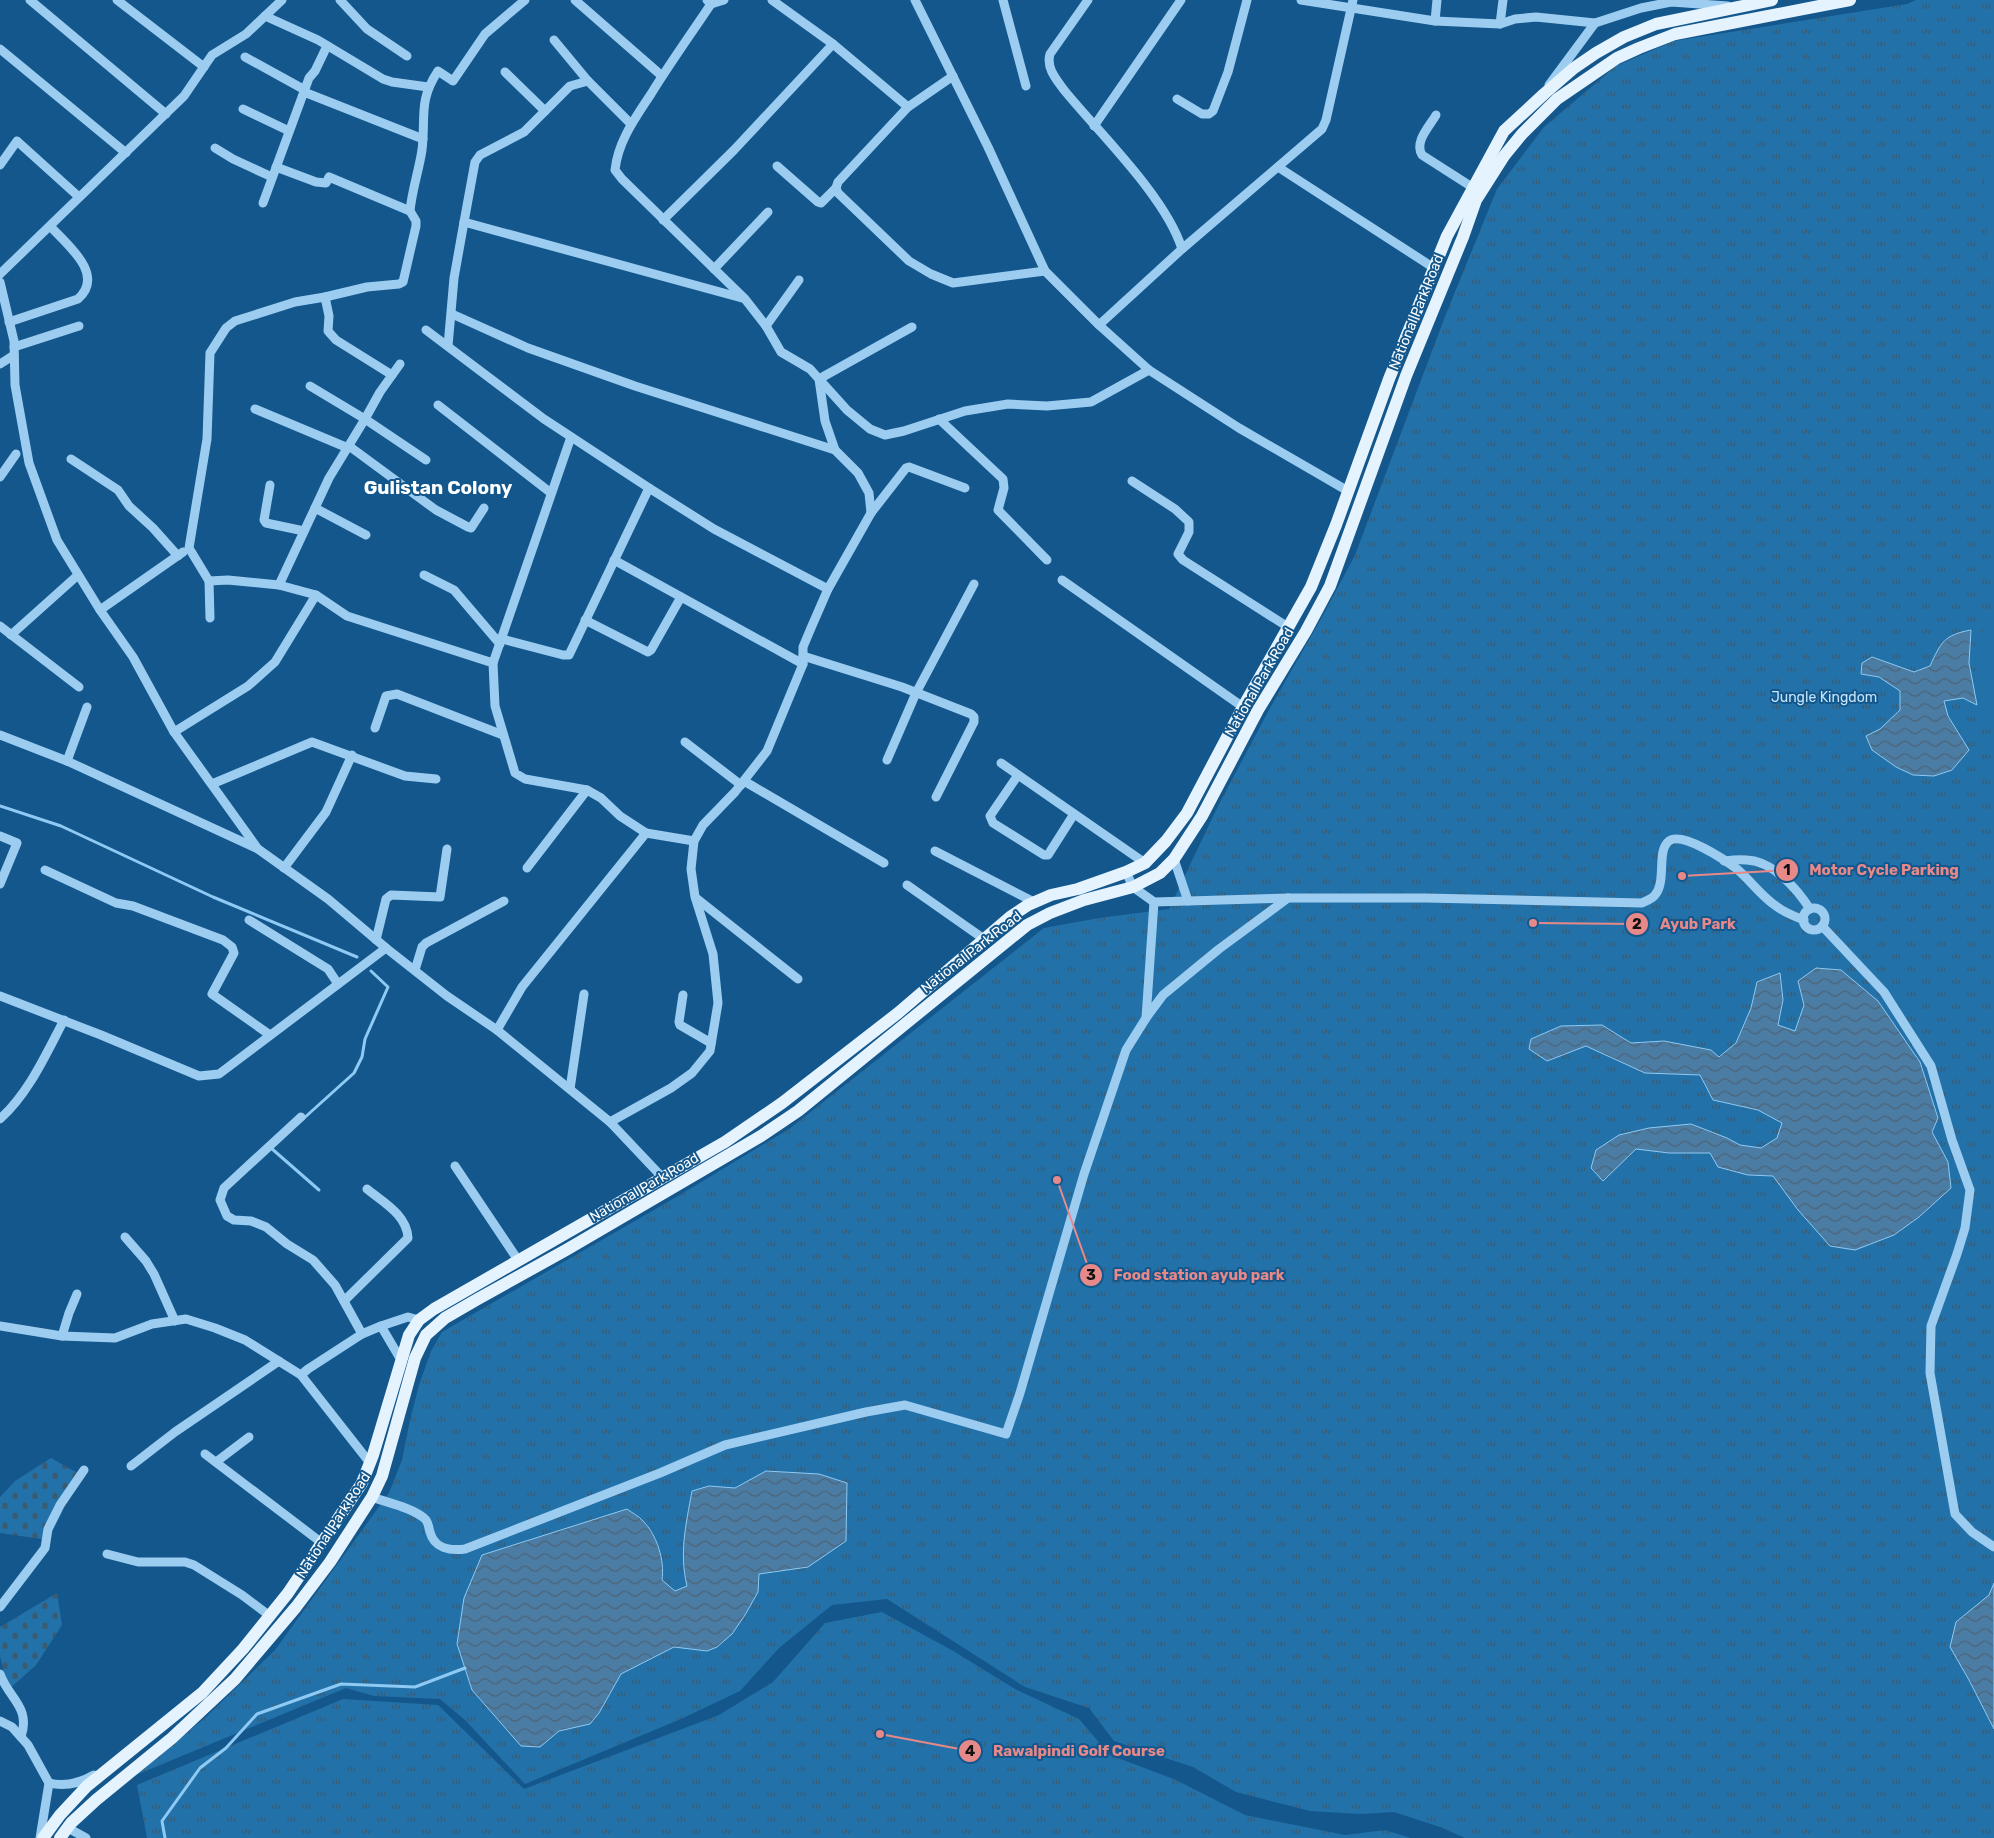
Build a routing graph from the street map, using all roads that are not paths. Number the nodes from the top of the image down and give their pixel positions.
1 (30, 0) edge
2 (117, 0) edge
3 (282, 0) edge
4 (340, 0) edge
5 (524, 0) edge
6 (575, 0) edge
7 (724, 0) edge
8 (772, 0) edge
9 (915, 0) edge
10 (1003, 0) edge
11 (1088, 0) edge
12 (1181, 0) edge
13 (1246, 0) edge
14 (1302, 0) edge
15 (1437, 0) edge
16 (1503, 0) edge
17 (1772, 0) edge
18 (1850, 0) edge
19 (1671, 1) edge
20 (709, 2) edge
21 (1352, 4) edge
22 (1737, 6) junction
23 (265, 16) junction
24 (1435, 21) junction
25 (1595, 23) junction
26 (1500, 24) junction
27 (554, 40) dead end
28 (832, 44) junction
29 (327, 46) junction
30 (0, 49) edge
31 (407, 56) dead end
32 (245, 57) dead end
33 (204, 67) junction
34 (505, 72) dead end
35 (662, 76) junction
36 (953, 76) junction
37 (588, 81) junction
38 (1026, 86) dead end
39 (428, 87) junction
40 (304, 91) junction
41 (1544, 94) junction
42 (1177, 99) dead end
43 (908, 107) junction
44 (243, 109) dead end
45 (545, 111) junction
46 (166, 114) junction
47 (1436, 115) dead end
48 (632, 124) junction
49 (1094, 126) junction
50 (289, 131) junction
51 (423, 139) junction
52 (215, 148) dead end
53 (126, 153) junction
54 (0, 165) edge
55 (777, 166) dead end
56 (276, 167) junction
57 (1278, 167) junction
58 (272, 177) junction
59 (1472, 187) junction
60 (836, 188) junction
61 (79, 197) junction
62 (263, 203) dead end
63 (410, 211) junction
64 (768, 212) dead end
65 (1465, 213) junction
66 (664, 220) junction
67 (464, 222) junction
68 (50, 226) junction
69 (1182, 249) junction
70 (1434, 268) junction
71 (714, 269) junction
72 (1046, 271) junction
73 (0, 274) edge
74 (799, 280) dead end
75 (0, 282) edge
76 (325, 298) junction
77 (745, 299) junction
78 (452, 314) junction
79 (10, 322) junction
80 (1099, 325) junction
81 (80, 326) dead end
82 (766, 326) junction
83 (912, 326) dead end
84 (426, 330) dead end
85 (448, 346) junction
86 (14, 351) junction
87 (0, 364) edge
88 (400, 364) dead end
89 (1148, 370) junction
90 (392, 375) junction
91 (819, 379) junction
92 (310, 386) dead end
93 (438, 405) dead end
94 (255, 409) dead end
95 (939, 419) junction
96 (365, 420) junction
97 (570, 437) junction
98 (348, 447) junction
99 (835, 450) junction
100 (16, 454) dead end
101 (71, 459) dead end
102 (426, 460) dead end
103 (0, 477) edge
104 (1132, 481) dead end
105 (270, 485) dead end
106 (649, 488) junction
107 (966, 488) dead end
108 (1348, 491) junction
109 (551, 493) junction
110 (315, 508) junction
111 (484, 508) dead end
112 (871, 513) junction
113 (304, 531) junction
114 (366, 535) dead end
115 (189, 548) junction
116 (178, 556) junction
117 (614, 560) junction
118 (1047, 560) dead end
119 (78, 574) junction
120 (424, 575) dead end
121 (1062, 580) dead end
122 (208, 581) junction
123 (974, 584) dead end
124 (279, 585) junction
125 (828, 589) junction
126 (316, 595) junction
127 (681, 597) junction
128 (100, 610) junction
129 (210, 618) dead end
130 (585, 620) junction
131 (0, 626) edge
132 (1288, 627) junction
133 (11, 635) junction
134 (501, 641) junction
135 (803, 660) junction
136 (493, 663) junction
137 (79, 687) dead end
138 (916, 693) junction
139 (1244, 706) junction
140 (87, 707) dead end
141 (375, 728) dead end
142 (174, 732) junction
143 (0, 735) edge
144 (503, 735) junction
145 (685, 742) dead end
146 (352, 755) junction
147 (887, 760) dead end
148 (67, 761) junction
149 (1002, 763) dead end
150 (1018, 775) junction
151 (436, 779) dead end
152 (742, 783) junction
153 (212, 784) junction
154 (587, 790) junction
155 (936, 797) dead end
156 (1074, 814) junction
157 (646, 833) junction
158 (0, 836) edge
159 (694, 841) junction
160 (258, 849) junction
161 (447, 849) dead end
162 (935, 852) dead end
163 (1174, 859) junction
164 (1724, 861) junction
165 (884, 863) dead end
166 (1145, 863) junction
167 (284, 868) junction
168 (527, 868) dead end
169 (45, 870) dead end
170 (1126, 872) junction
171 (0, 884) edge
172 (907, 885) dead end
173 (1133, 887) junction
174 (696, 898) junction
175 (1288, 898) junction
176 (1260, 899) junction
177 (504, 901) dead end
178 (1188, 901) junction
179 (1034, 902) junction
180 (1154, 902) junction
181 (1810, 909) junction
182 (1266, 913) junction
183 (249, 920) dead end
184 (1804, 920) junction
185 (1822, 926) junction
186 (984, 939) junction
187 (376, 940) junction
188 (386, 948) junction
189 (415, 970) junction
190 (798, 978) dead end
191 (338, 984) junction
192 (584, 994) dead end
193 (684, 995) dead end
194 (0, 996) edge
195 (1146, 1018) junction
196 (64, 1020) junction
197 (497, 1030) junction
198 (270, 1035) junction
199 (711, 1043) junction
200 (803, 1087) junction
201 (570, 1089) junction
202 (813, 1099) junction
203 (301, 1117) dead end
204 (0, 1119) edge
205 (610, 1122) junction
206 (455, 1166) dead end
207 (662, 1177) junction
208 (367, 1189) dead end
209 (125, 1237) dead end
210 (540, 1247) junction
211 (518, 1260) junction
212 (547, 1261) junction
213 (77, 1294) dead end
214 (344, 1301) junction
215 (419, 1320) junction
216 (175, 1321) junction
217 (0, 1326) edge
218 (381, 1326) junction
219 (362, 1334) junction
220 (62, 1336) junction
221 (401, 1360) junction
222 (279, 1361) junction
223 (301, 1375) junction
224 (249, 1437) dead end
225 (206, 1454) dead end
226 (216, 1462) junction
227 (370, 1463) junction
228 (131, 1466) dead end
229 (84, 1470) dead end
230 (372, 1497) junction
231 (322, 1543) junction
232 (1994, 1547) edge
233 (106, 1554) dead end
234 (0, 1607) edge
235 (270, 1616) junction
236 (0, 1674) edge
237 (0, 1721) edge
238 (21, 1737) junction
239 (111, 1767) junction
240 (49, 1782) junction
241 (64, 1833) edge
242 (42, 1838) edge
243 (86, 1838) edge

1 - 46 street
2 - 33 street
3 - 23 street
4 - 31 street
5 - 39 street
6 - 35 street
7 - 20 street
8 - 28 street
9 - 36 street
10 - 38 street
11 - 49 street
12 - 49 street
13 - 42 street
14 - 21 street
15 - 24 street
16 - 26 street
17 - 22 main road, National Park Road
18 - 65 main road, National Park Road
19 - 22 street
19 - 25 street
20 - 35 street
21 - 24 street
21 - 57 street
22 - 41 main road, National Park Road
23 - 29 street
23 - 33 street
24 - 26 street
25 - 26 street
25 - 41 street
27 - 37 street
28 - 43 street
28 - 66 street
29 - 39 street
29 - 40 street
30 - 53 street
32 - 40 street
33 - 46 street
34 - 45 street
35 - 48 street
36 - 43 street
36 - 72 street
37 - 45 street
37 - 48 street
39 - 51 street
40 - 50 street
40 - 51 street
41 - 59 main road, National Park Road
43 - 60 street
44 - 50 street
45 - 67 street
46 - 53 street
47 - 59 street
48 - 66 street
49 - 69 street
50 - 56 street
51 - 63 street
52 - 58 street
53 - 61 street
54 - 61 street
55 - 60 street
56 - 58 street
56 - 63 street
57 - 69 street
57 - 70 street
58 - 62 street
59 - 65 main road, National Park Road
60 - 72 street
61 - 68 street
63 - 76 street
64 - 71 street
65 - 70 main road, National Park Road
65 - 163 main road, National Park Road
66 - 71 street
67 - 77 street
67 - 78 street
68 - 73 street
68 - 79 street
69 - 80 street
70 - 108 main road, National Park Road
71 - 77 street
72 - 80 street
74 - 82 street
75 - 79 street
76 - 90 street
76 - 115 street
77 - 82 street
78 - 85 street
78 - 99 street
79 - 86 street
80 - 89 street
81 - 86 street
82 - 91 street
83 - 91 street
84 - 85 street
85 - 97 street
86 - 87 street
86 - 119 street
88 - 90 street
89 - 95 street
89 - 108 street
90 - 96 street
91 - 95 street
91 - 99 street
92 - 96 street
93 - 109 street
94 - 98 street
95 - 118 street
96 - 98 street
96 - 102 street
97 - 106 street
97 - 109 street
98 - 110 street
98 - 111 street
99 - 112 street
100 - 103 street
101 - 116 street
104 - 132 street
105 - 113 street
106 - 117 street
106 - 125 street
107 - 112 street
108 - 132 main road, National Park Road
109 - 134 street
110 - 113 street
110 - 114 street
112 - 125 street
113 - 124 street
115 - 116 street
115 - 122 street
116 - 128 street
117 - 127 street
117 - 130 street
119 - 128 street
119 - 133 street
120 - 134 street
121 - 139 street
122 - 124 street
122 - 129 street
123 - 138 street
124 - 126 street
125 - 135 street
126 - 136 street
126 - 142 street
127 - 130 street
127 - 135 street
128 - 142 street
130 - 134 street
131 - 133 street
132 - 139 main road, National Park Road
133 - 137 street
134 - 136 street
135 - 138 street
135 - 152 street
136 - 144 street
138 - 147 street
138 - 155 street
139 - 166 main road, National Park Road
140 - 148 street
141 - 144 street
142 - 153 street
143 - 148 street
144 - 154 street
145 - 152 street
146 - 151 street
146 - 153 street
146 - 167 street
148 - 160 street
149 - 150 street
150 - 156 street
150 - 156 street
152 - 159 street
152 - 165 street
153 - 160 street
154 - 157 street
154 - 168 street
156 - 166 street
157 - 159 street
157 - 197 street
158 - 171 street
159 - 174 street
160 - 167 street
161 - 187 street
162 - 179 street
163 - 173 main road, National Park Road
163 - 178 street
164 - 175 street
164 - 181 street
164 - 184 street
166 - 170 main road, National Park Road
167 - 187 street
169 - 198 street
170 - 173 street
170 - 179 main road, National Park Road
172 - 186 street
173 - 180 street
173 - 202 main road, National Park Road
174 - 190 street
174 - 199 street
175 - 176 street
175 - 182 street
176 - 178 street
176 - 182 street
177 - 189 street
178 - 180 street
179 - 186 main road, National Park Road
180 - 195 street
181 - 184 street
181 - 185 street
182 - 195 street
183 - 191 street
184 - 185 street
185 - 232 street
186 - 200 main road, National Park Road
187 - 188 street
188 - 189 street
188 - 191 street
189 - 197 street
191 - 198 street
192 - 201 street
193 - 199 street
194 - 196 street
195 - 230 street
196 - 198 street
196 - 204 street
197 - 201 street
199 - 205 street
200 - 202 main road
200 - 207 main road, National Park Road
201 - 205 street
202 - 212 main road, National Park Road
203 - 214 street
205 - 207 street
206 - 211 street
207 - 210 main road, National Park Road
208 - 214 street
209 - 216 street
210 - 211 main road, National Park Road
210 - 212 main road
211 - 215 main road, National Park Road
212 - 230 main road, National Park Road
213 - 220 street
214 - 219 street
215 - 218 street
215 - 221 main road, National Park Road
216 - 220 street
216 - 222 street
217 - 220 street
218 - 219 street
218 - 221 street
219 - 223 street
221 - 227 main road, National Park Road
222 - 223 street
222 - 228 street
223 - 227 street
224 - 226 street
225 - 226 street
226 - 231 street
227 - 231 main road, National Park Road
229 - 234 street
230 - 241 main road, National Park Road
231 - 235 main road, National Park Road
233 - 235 street
235 - 239 main road, National Park Road
236 - 238 street
237 - 238 street
238 - 240 street
239 - 240 street
239 - 242 main road, National Park Road
240 - 242 street
241 - 243 street

